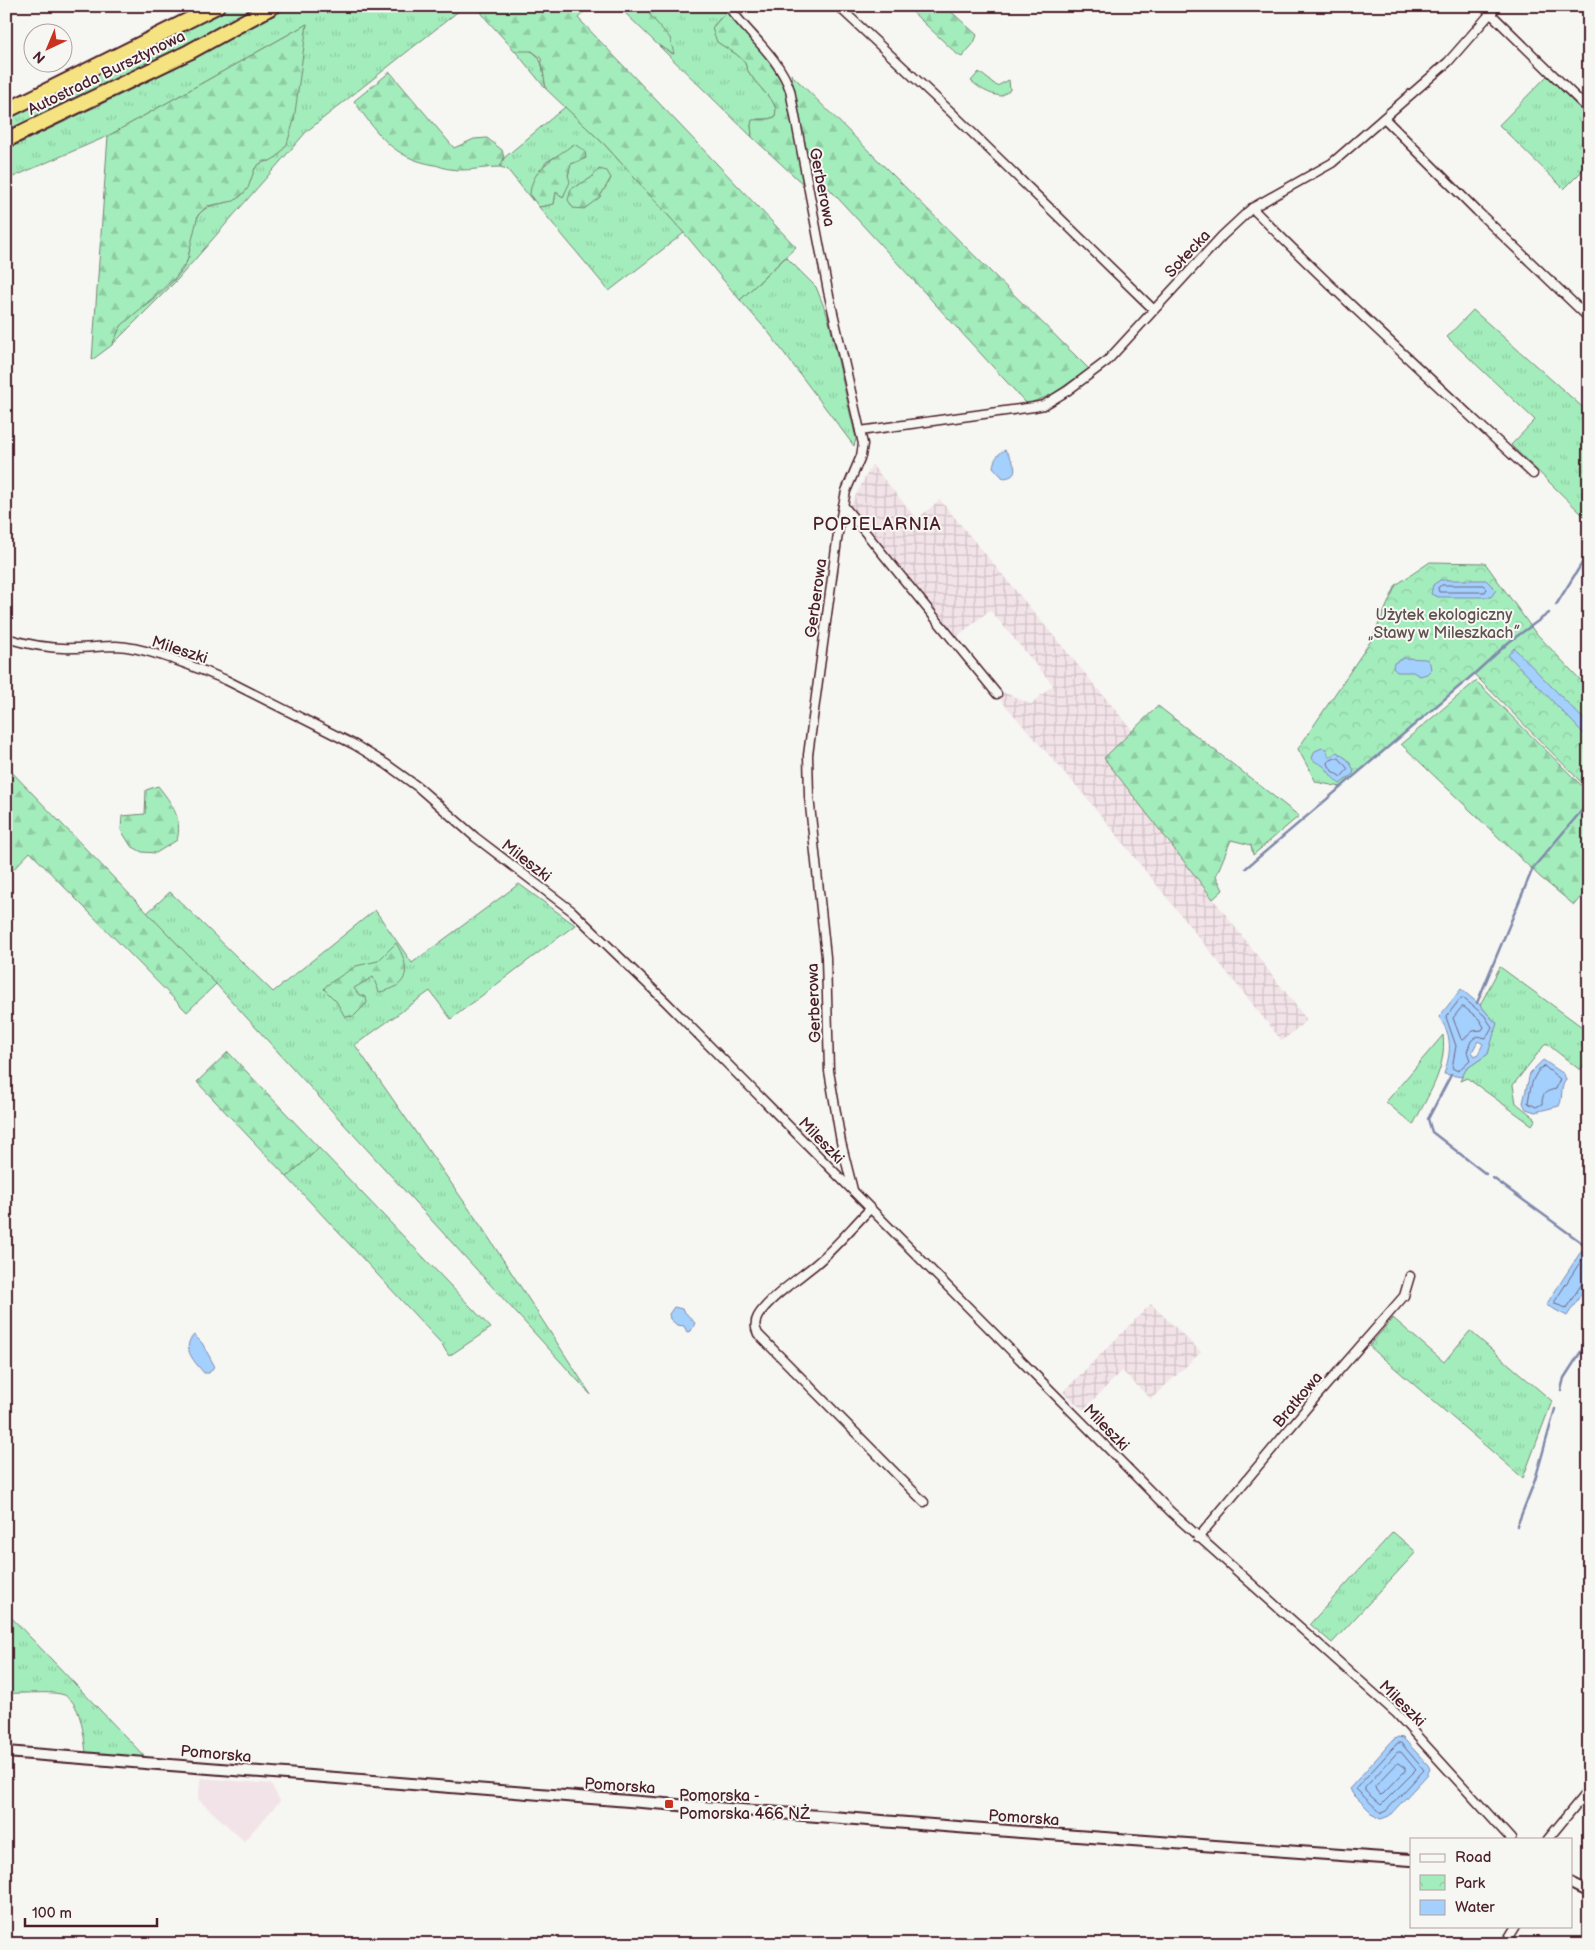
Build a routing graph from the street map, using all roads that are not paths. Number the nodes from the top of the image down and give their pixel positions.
1 (217, 6) edge
2 (273, 6) edge
3 (728, 6) edge
4 (838, 6) edge
5 (1483, 6) edge
6 (1497, 6) edge
7 (1490, 14) junction
8 (1589, 110) edge
9 (6, 112) edge
10 (1384, 118) junction
11 (6, 140) edge
12 (1252, 208) junction
13 (1153, 309) junction
14 (1589, 318) edge
15 (860, 431) junction
16 (1533, 474) dead end
17 (844, 505) junction
18 (6, 638) edge
19 (997, 694) dead end
20 (853, 1192) junction
21 (870, 1209) junction
22 (1410, 1276) dead end
23 (924, 1502) dead end
24 (1198, 1538) junction
25 (6, 1752) edge
26 (1589, 1789) edge
27 (1510, 1838) edge
28 (1549, 1838) edge
29 (1410, 1860) edge
30 (1572, 1884) edge
31 (1589, 1892) edge
32 (1515, 1928) edge
33 (1505, 1944) edge

1 - 9 highway, Autostrada Bursztynowa
2 - 11 highway, Autostrada Bursztynowa
3 - 15 street, Gerberowa
4 - 13 street
5 - 7 street
6 - 7 street, Sołecka
7 - 8 street
7 - 10 street, Sołecka
10 - 12 street, Sołecka
10 - 14 street
12 - 13 street, Sołecka
12 - 16 street
13 - 15 street, Sołecka
15 - 17 street, Gerberowa
17 - 19 street
17 - 20 street, Gerberowa
18 - 20 street, Mileszki
20 - 21 street, Mileszki
21 - 23 street
21 - 24 street, Mileszki
22 - 24 street, Bratkowa
24 - 27 street, Mileszki
25 - 29 street, Pomorska
26 - 28 street
30 - 31 street
32 - 33 street

